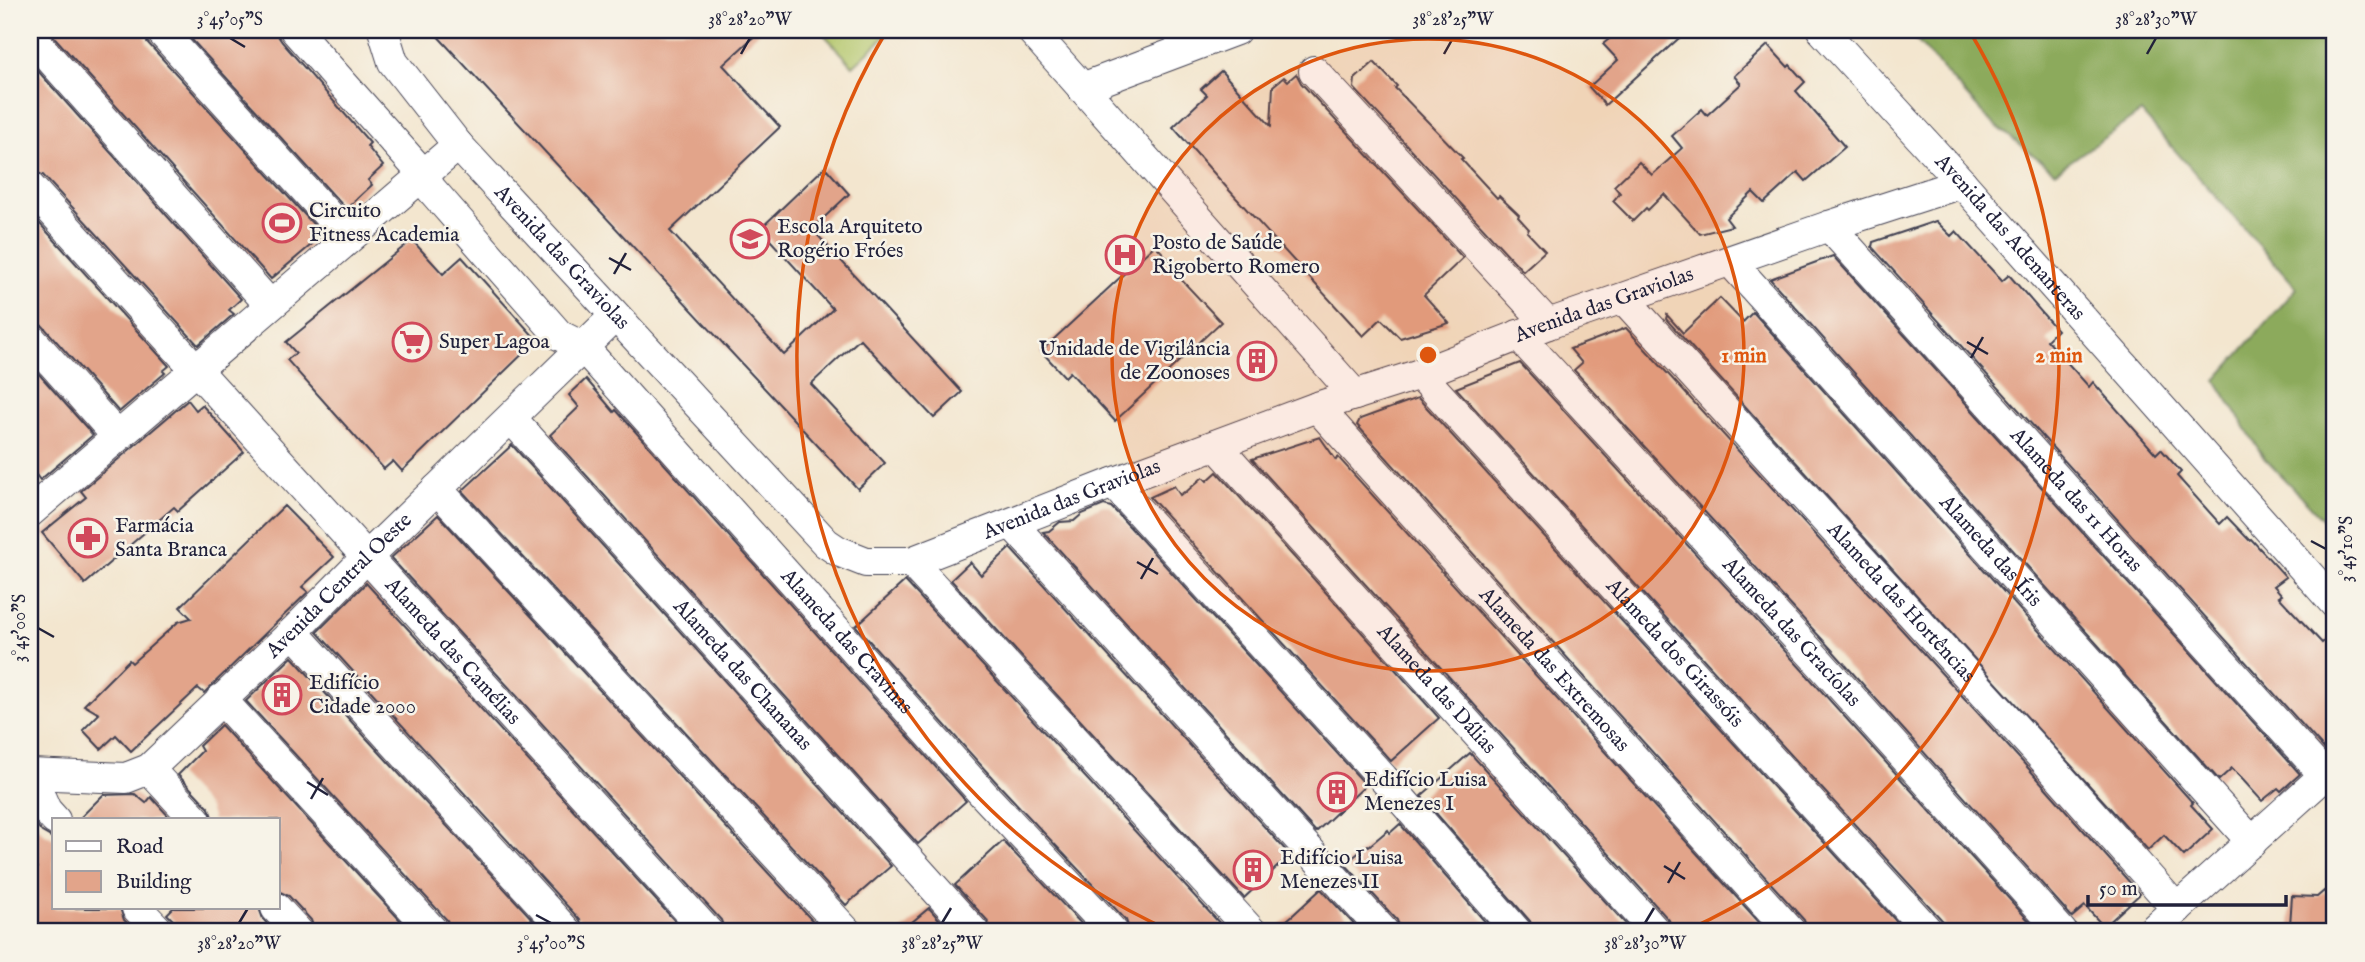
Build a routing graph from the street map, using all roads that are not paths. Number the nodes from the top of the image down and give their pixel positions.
1 (160, 30) edge
2 (295, 30) edge
3 (383, 30) edge
4 (1031, 30) edge
5 (1236, 30) edge
6 (1822, 30) edge
7 (30, 36) edge
8 (1314, 71) dead end
9 (1082, 88) junction
10 (458, 145) junction
11 (423, 173) junction
12 (1962, 183) junction
13 (30, 187) edge
14 (1829, 226) junction
15 (348, 237) junction
16 (1730, 261) junction
17 (1624, 299) junction
18 (270, 305) junction
19 (615, 316) junction
20 (1548, 324) junction
21 (1518, 335) junction
22 (30, 338) edge
23 (583, 347) junction
24 (196, 370) junction
25 (1420, 373) junction
26 (1355, 395) junction
27 (1317, 407) junction
28 (511, 418) junction
29 (117, 436) junction
30 (1216, 445) junction
31 (1113, 484) junction
32 (437, 489) junction
33 (34, 501) edge
34 (1012, 524) junction
35 (366, 558) junction
36 (911, 562) junction
37 (2335, 604) edge
38 (293, 632) junction
39 (221, 699) junction
40 (149, 769) junction
41 (2330, 771) edge
42 (30, 773) edge
43 (53, 818) edge
44 (194, 818) edge
45 (2252, 842) junction
46 (138, 909) edge
47 (277, 909) edge
48 (2176, 909) junction
49 (160, 932) edge
50 (298, 932) edge
51 (434, 932) edge
52 (567, 932) edge
53 (708, 932) edge
54 (847, 932) edge
55 (974, 932) edge
56 (1113, 932) edge
57 (1252, 932) edge
58 (1384, 932) edge
59 (1517, 932) edge
60 (1656, 932) edge
61 (1791, 932) edge
62 (1929, 932) edge
63 (2062, 932) edge
64 (2151, 932) edge

1 - 15 street
2 - 11 street, Alameda das Cravinas
3 - 10 street, Avenida das Graviolas
4 - 9 street
5 - 9 street
6 - 12 street, Avenida das Adenanteras
7 - 18 street
8 - 20 street
9 - 26 street
10 - 11 street
10 - 19 street, Avenida das Graviolas
11 - 15 street
11 - 23 street, Alameda das Cravinas
12 - 14 street, Avenida das Graviolas
12 - 37 street, Avenida das Adenanteras
13 - 24 street, Alameda das Camélias
14 - 16 street, Avenida das Graviolas
14 - 41 street, Alameda das 11 Horas
15 - 18 street
16 - 17 street, Avenida das Graviolas
16 - 45 street, Alameda das Íris
17 - 20 street, Avenida das Graviolas
17 - 48 street, Alameda das Hortências
18 - 24 street
19 - 23 street, Avenida Central Oeste
19 - 36 street, Avenida das Graviolas
20 - 21 street, Avenida das Graviolas
21 - 25 street, Avenida das Graviolas
21 - 63 street, Alameda das Gracíolas
22 - 29 street
23 - 28 street, Avenida Central Oeste
23 - 56 street, Alameda das Cravinas
24 - 29 street
24 - 35 street, Alameda das Camélias
25 - 26 street, Avenida das Graviolas
25 - 62 street, Alameda dos Girassóis
26 - 27 street, Avenida das Graviolas
27 - 30 street, Avenida das Graviolas
27 - 61 street, Alameda das Extremosas
28 - 32 street, Avenida Central Oeste
28 - 55 street, Alameda das Chananas
29 - 33 street
30 - 31 street, Avenida das Graviolas
30 - 60 street, Alameda das Dálias
31 - 34 street, Avenida das Graviolas
31 - 59 street
32 - 35 street, Avenida Central Oeste
32 - 54 street
34 - 36 street, Avenida das Graviolas
34 - 58 street
35 - 38 street, Avenida Central Oeste
35 - 53 street, Alameda das Camélias
36 - 57 street
38 - 39 street, Avenida Central Oeste
38 - 52 street
39 - 40 street, Avenida Central Oeste
39 - 51 street
40 - 42 street, Avenida Central Oeste
40 - 44 street
41 - 45 street
42 - 43 street
45 - 48 street
46 - 49 street
47 - 50 street
48 - 64 street

